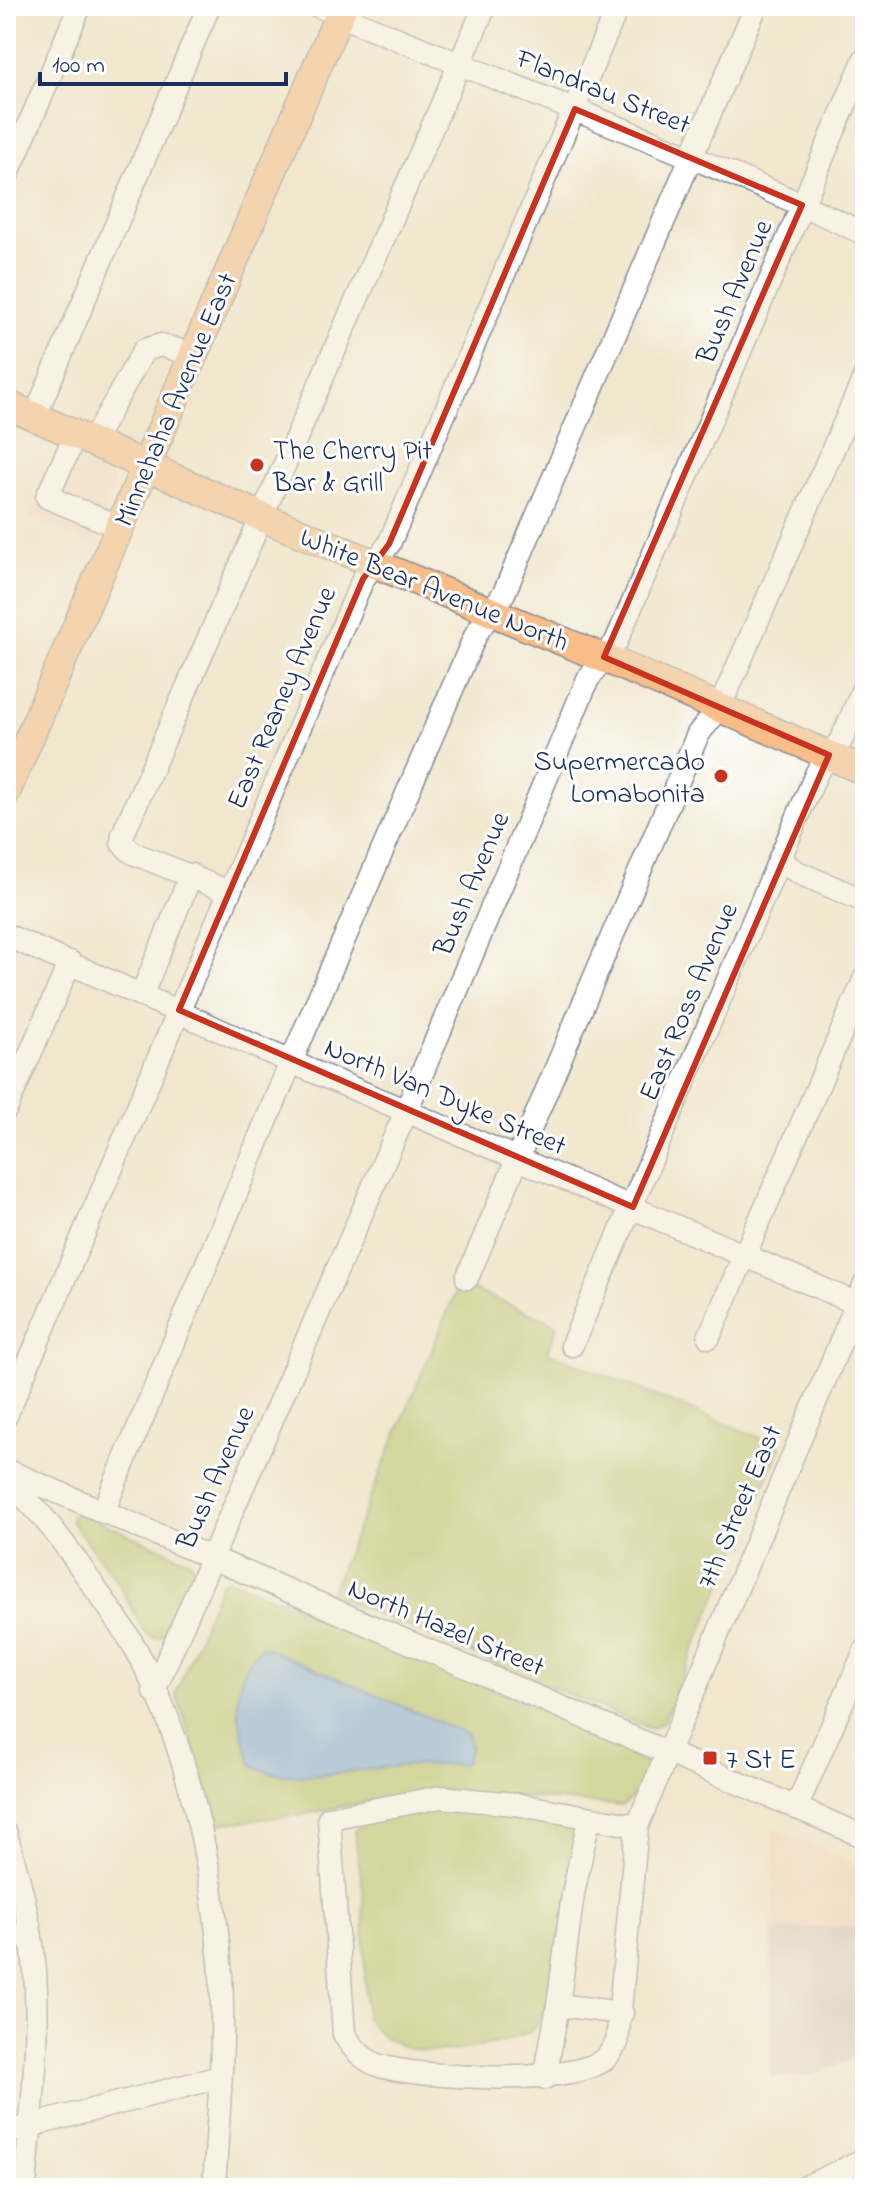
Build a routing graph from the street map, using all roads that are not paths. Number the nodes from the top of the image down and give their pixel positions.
1 (80, 6) edge
2 (209, 6) edge
3 (485, 6) edge
4 (618, 6) edge
5 (756, 6) edge
6 (333, 9) edge
7 (865, 58) edge
8 (460, 66) junction
9 (575, 109) junction
10 (691, 158) junction
11 (6, 178) edge
12 (802, 205) junction
13 (865, 234) edge
14 (194, 355) junction
15 (865, 376) edge
16 (6, 404) edge
17 (35, 416) junction
18 (85, 438) junction
19 (146, 464) junction
20 (264, 518) junction
21 (119, 527) junction
22 (376, 562) junction
23 (495, 612) junction
24 (604, 658) junction
25 (865, 684) edge
26 (719, 709) junction
27 (829, 755) junction
28 (865, 771) edge
29 (6, 792) edge
30 (779, 860) junction
31 (191, 875) junction
32 (229, 892) junction
33 (865, 901) edge
34 (6, 935) edge
35 (70, 962) junction
36 (865, 978) edge
37 (142, 994) junction
38 (179, 1010) junction
39 (291, 1062) junction
40 (6, 1109) edge
41 (407, 1109) junction
42 (519, 1156) junction
43 (633, 1207) junction
44 (745, 1255) junction
45 (467, 1278) dead end
46 (862, 1298) edge
47 (709, 1337) dead end
48 (572, 1345) dead end
49 (6, 1416) edge
50 (6, 1470) edge
51 (6, 1479) edge
52 (103, 1512) junction
53 (211, 1558) junction
54 (865, 1651) edge
55 (154, 1691) junction
56 (666, 1752) junction
57 (796, 1808) junction
58 (589, 1819) junction
59 (637, 1826) junction
60 (6, 1834) edge
61 (865, 1837) edge
62 (30, 1933) junction
63 (6, 1939) edge
64 (558, 2005) junction
65 (622, 2013) junction
66 (220, 2077) junction
67 (545, 2078) junction
68 (30, 2125) junction
69 (6, 2132) edge
70 (865, 2159) edge
71 (25, 2188) edge
72 (214, 2188) edge
73 (804, 2188) edge

1 - 11 street
2 - 17 street
3 - 8 street
4 - 9 street, East Reaney Avenue
5 - 10 street
6 - 8 street, Flandrau Street
6 - 14 main road, Minnehaha Avenue East
7 - 12 street, Bush Avenue
8 - 9 street, Flandrau Street
8 - 20 street
9 - 10 street, Flandrau Street
9 - 22 street, East Reaney Avenue
10 - 12 street, Flandrau Street
10 - 23 street
12 - 13 street, Flandrau Street
12 - 24 street, Bush Avenue
14 - 18 street
14 - 19 main road, Minnehaha Avenue East
15 - 26 street
16 - 17 main road, White Bear Avenue North
17 - 18 main road, White Bear Avenue North
18 - 19 main road, White Bear Avenue North
18 - 21 street
19 - 20 main road, White Bear Avenue North
19 - 21 main road, Minnehaha Avenue East
20 - 22 main road, White Bear Avenue North
20 - 31 street
21 - 29 main road, Minnehaha Avenue East
22 - 23 main road, White Bear Avenue North
22 - 32 street, East Reaney Avenue
23 - 24 main road, White Bear Avenue North
23 - 39 street
24 - 26 main road, White Bear Avenue North
24 - 41 street, Bush Avenue
25 - 27 street, East Ross Avenue
26 - 27 main road, White Bear Avenue North
26 - 42 street
27 - 28 main road, White Bear Avenue North
27 - 30 street, East Ross Avenue
30 - 33 street
30 - 43 street, East Ross Avenue
31 - 32 street
31 - 37 street
32 - 38 street, East Reaney Avenue
34 - 35 street, North Van Dyke Street
35 - 37 street, North Van Dyke Street
35 - 40 street
36 - 44 street
37 - 38 street, North Van Dyke Street
38 - 39 street, North Van Dyke Street
38 - 49 street, East Reaney Avenue
39 - 41 street, North Van Dyke Street
39 - 52 street
41 - 42 street, North Van Dyke Street
41 - 53 street, Bush Avenue
42 - 43 street, North Van Dyke Street
42 - 45 street
43 - 44 street, North Van Dyke Street
43 - 48 street, East Ross Avenue
44 - 46 street, North Van Dyke Street
44 - 47 street
46 - 56 street, 7th Street East
50 - 52 street, North Hazel Street
51 - 55 street
52 - 53 street, North Hazel Street
53 - 55 street, Bush Avenue
53 - 56 street, North Hazel Street
54 - 57 street
55 - 66 street
56 - 57 street, North Hazel Street
56 - 59 street, 7th Street East
57 - 61 street, North Hazel Street
58 - 59 street
58 - 64 street
58 - 67 street
59 - 65 street, 7th Street East
60 - 62 street
62 - 63 street
62 - 68 street
64 - 65 street
64 - 67 street
65 - 67 street, 7th Street East
66 - 68 street
66 - 72 street
68 - 69 street
68 - 71 street
70 - 73 street

